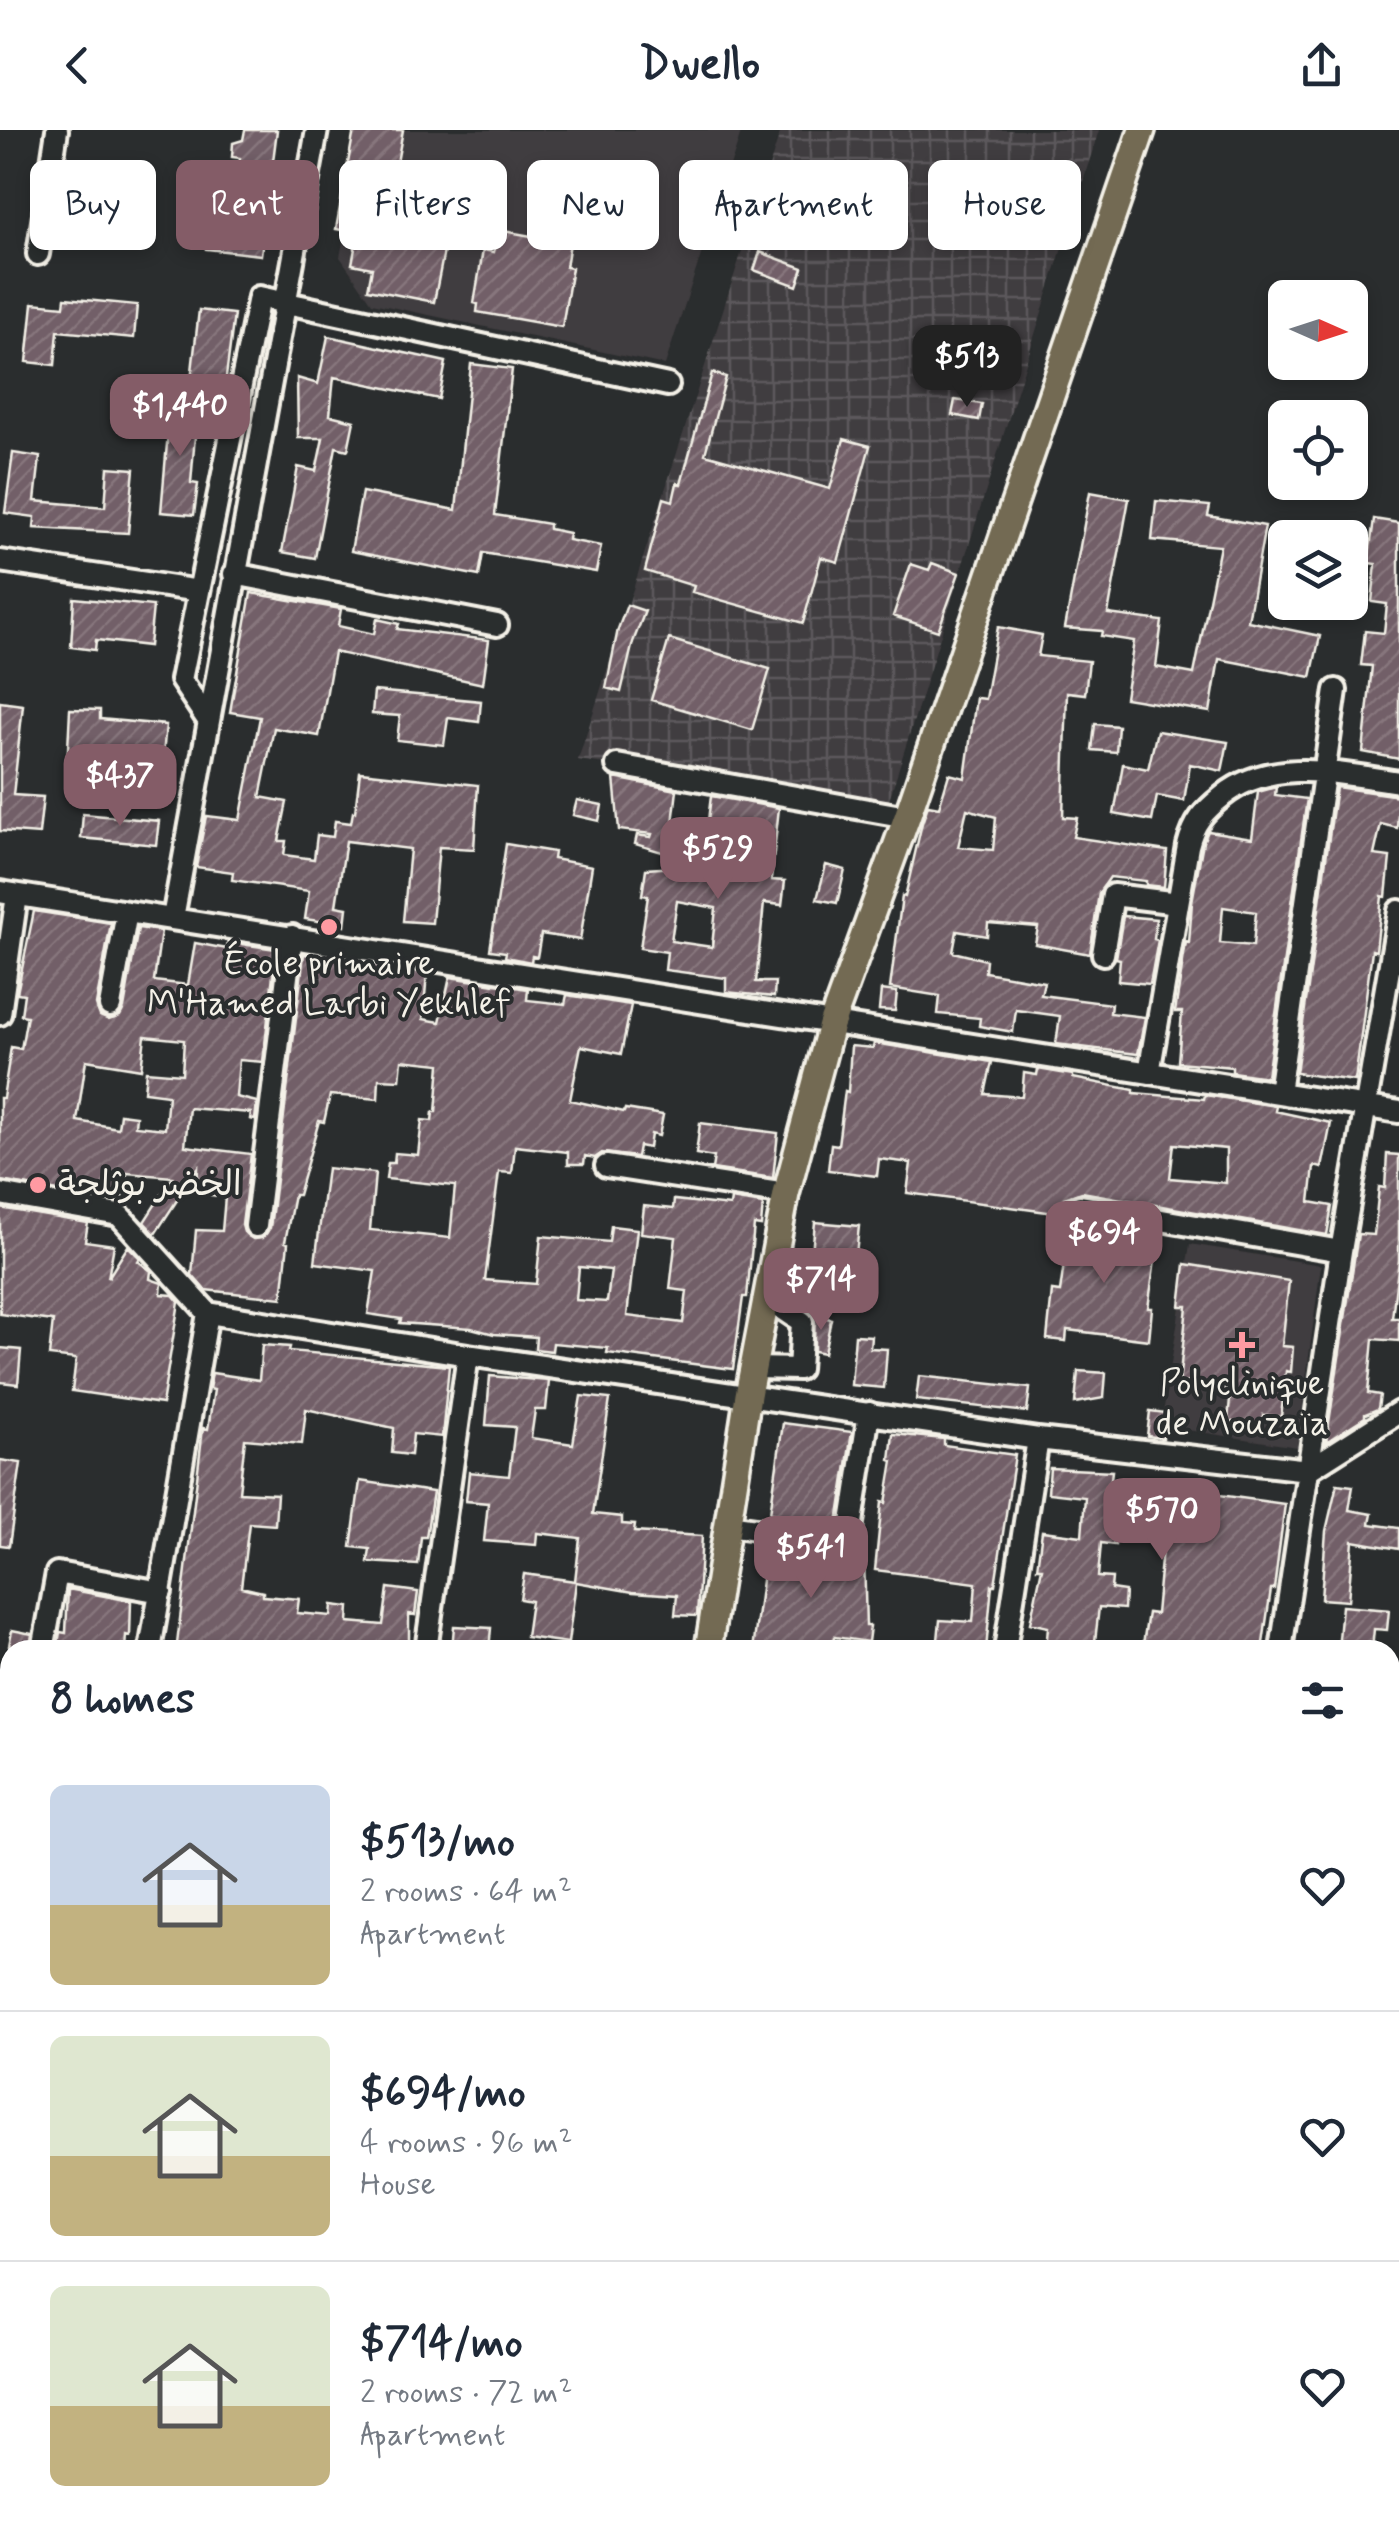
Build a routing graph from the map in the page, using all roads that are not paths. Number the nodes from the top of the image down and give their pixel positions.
1 (56, 130) edge
2 (316, 130) edge
3 (1142, 130) edge
4 (38, 254) dead end
5 (283, 304) junction
6 (668, 384) dead end
7 (0, 561) edge
8 (234, 574) junction
9 (200, 591) junction
10 (497, 625) dead end
11 (1336, 690) dead end
12 (207, 719) junction
13 (617, 765) dead end
14 (1324, 772) junction
15 (1399, 782) edge
16 (908, 817) junction
17 (9, 894) edge
18 (1178, 904) junction
19 (1399, 911) edge
20 (126, 912) junction
21 (172, 918) junction
22 (292, 936) junction
23 (1102, 954) dead end
24 (110, 1006) dead end
25 (0, 1014) edge
26 (831, 1025) junction
27 (1149, 1073) junction
28 (1279, 1094) junction
29 (1365, 1107) junction
30 (1399, 1112) edge
31 (606, 1166) dead end
32 (0, 1194) edge
33 (786, 1194) junction
34 (1080, 1206) dead end
35 (256, 1226) dead end
36 (1341, 1251) junction
37 (767, 1298) junction
38 (208, 1313) junction
39 (468, 1356) junction
40 (754, 1368) junction
41 (748, 1395) junction
42 (1399, 1412) edge
43 (869, 1413) junction
44 (1038, 1438) junction
45 (1308, 1470) junction
46 (728, 1525) junction
47 (161, 1592) junction
48 (45, 1640) edge
49 (152, 1640) edge
50 (427, 1640) edge
51 (710, 1640) edge
52 (1007, 1640) edge
53 (1282, 1640) edge

1 - 4 street
2 - 5 street
3 - 16 main road
5 - 6 street
5 - 8 street
5 - 9 street
7 - 9 street
8 - 10 street
8 - 12 street
9 - 12 street
11 - 14 street
12 - 21 street
13 - 16 street
14 - 15 street
14 - 18 street
14 - 28 street
16 - 26 main road
17 - 20 street
17 - 25 street
18 - 23 street
18 - 27 street
19 - 29 street
20 - 21 street
20 - 24 street
21 - 22 street
22 - 26 street
22 - 35 street
26 - 27 street
26 - 33 main road
27 - 28 street
28 - 29 street
29 - 30 street
29 - 36 street
31 - 33 street
32 - 38 street
33 - 37 main road
34 - 36 street
36 - 45 street
37 - 40 main road
37 - 40 street
38 - 39 street
38 - 47 street
39 - 41 street
39 - 50 street
40 - 41 main road
41 - 43 street
41 - 46 main road
42 - 45 street
43 - 44 street
43 - 46 street
44 - 45 street
44 - 52 street
45 - 53 street
46 - 51 main road
47 - 48 street
47 - 49 street

